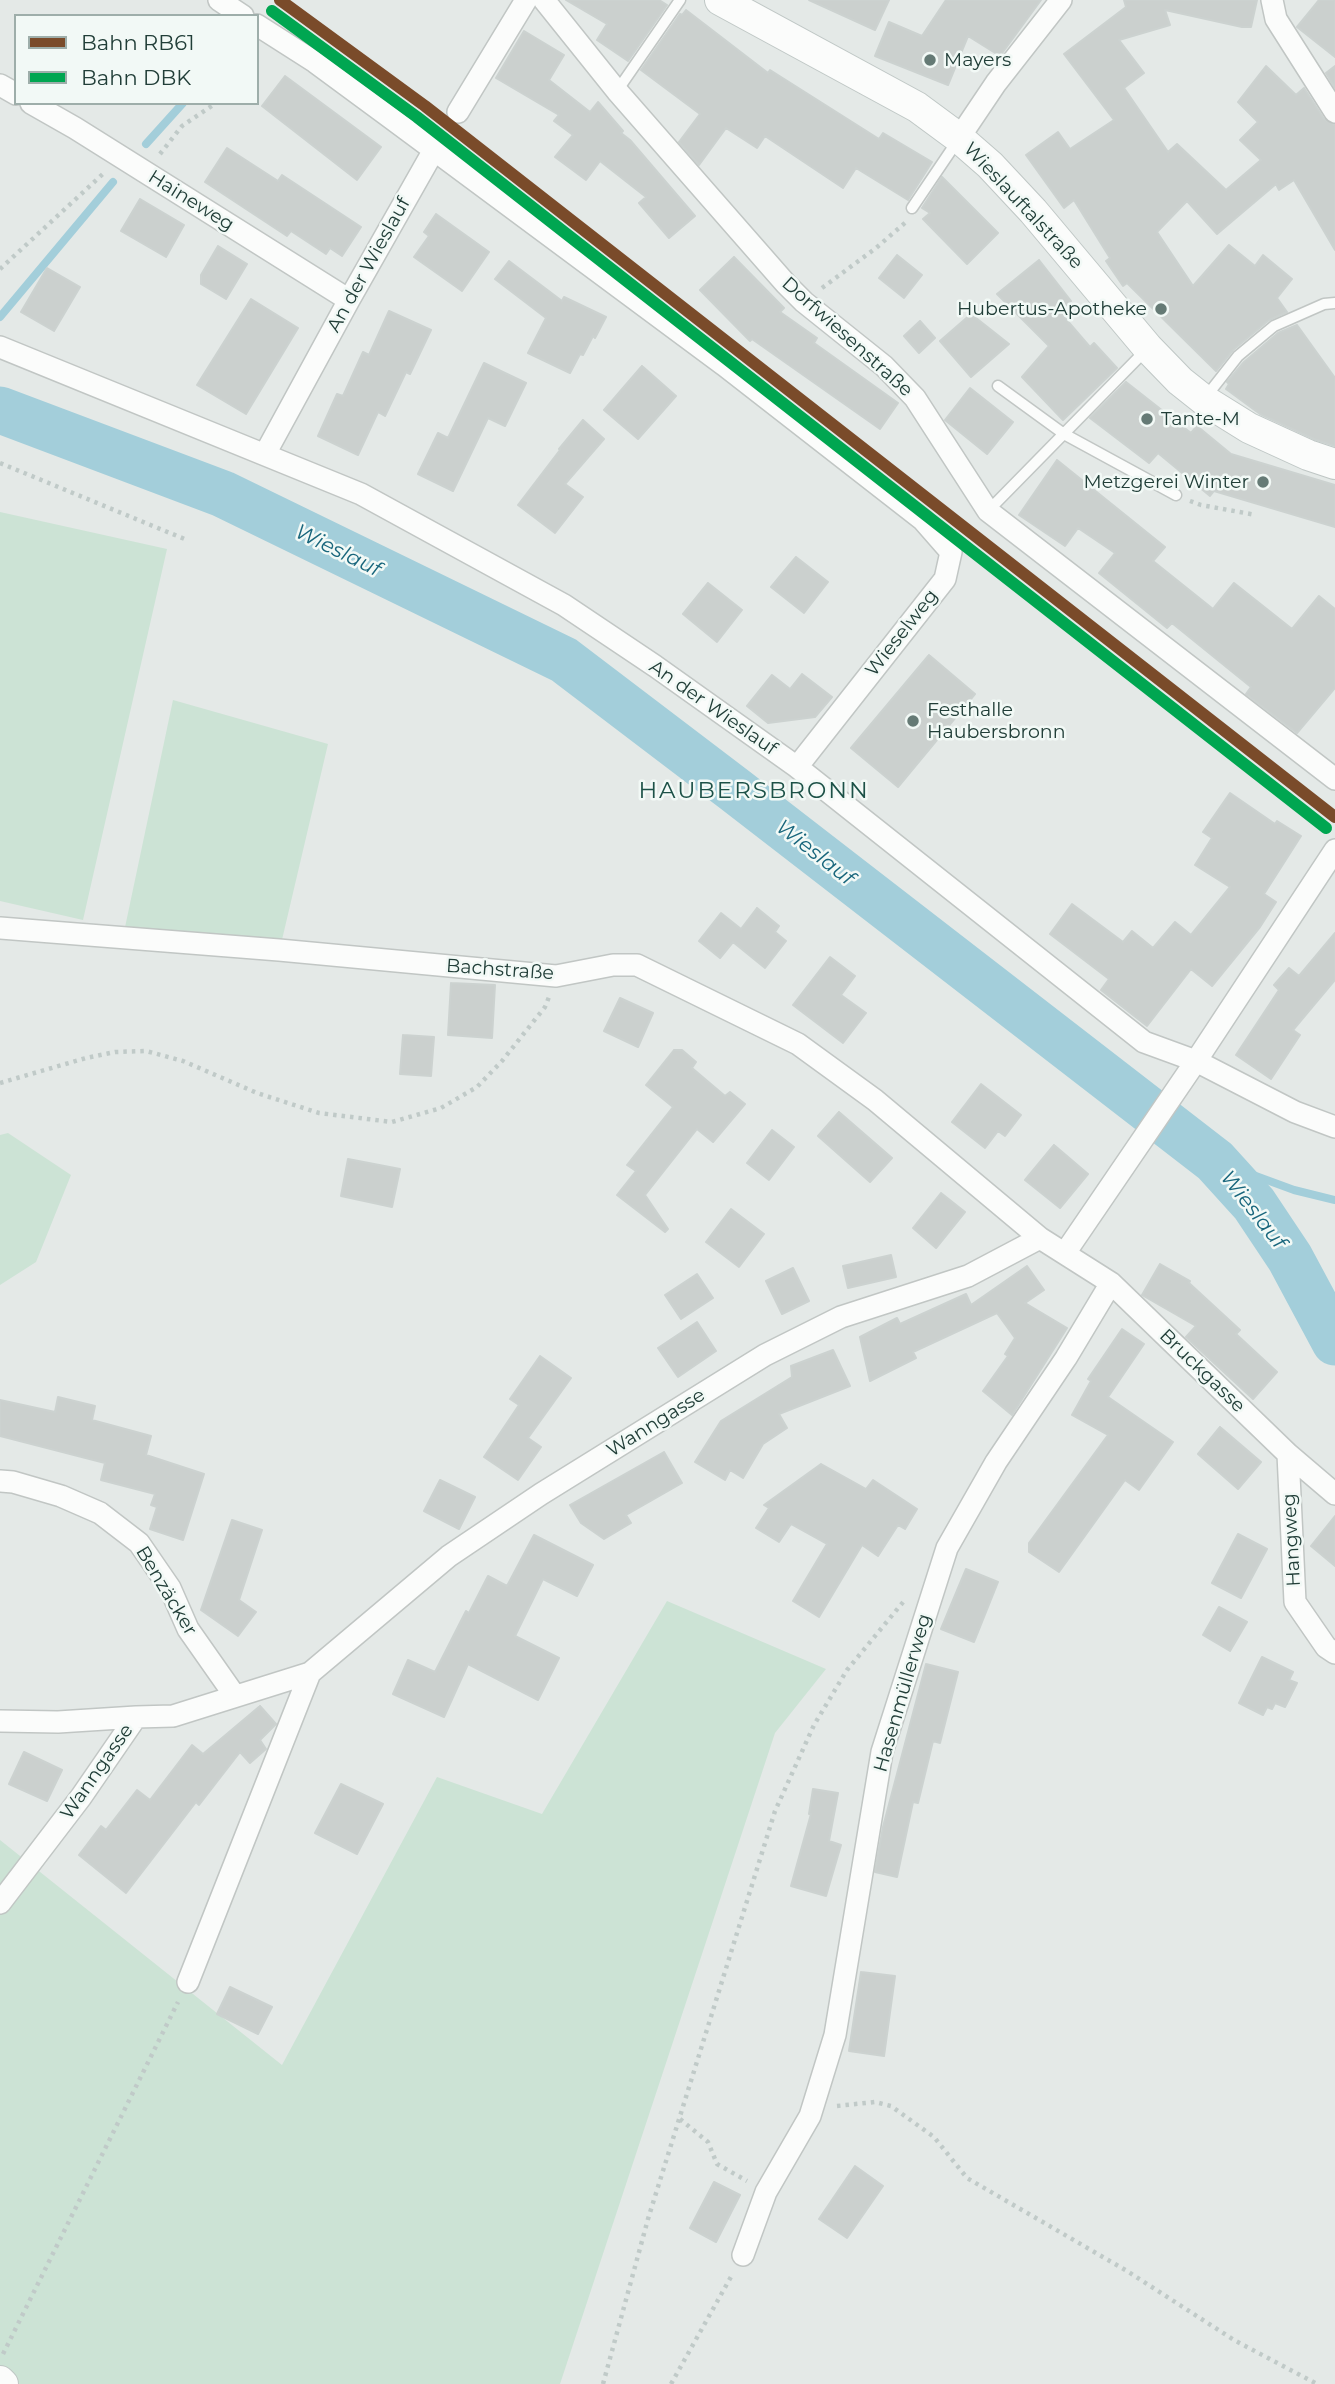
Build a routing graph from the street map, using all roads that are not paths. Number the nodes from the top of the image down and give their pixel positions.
1 (219, 0) edge
2 (526, 0) edge
3 (544, 0) edge
4 (680, 0) edge
5 (720, 0) edge
6 (1061, 0) edge
7 (1272, 0) edge
8 (240, 14) edge
9 (259, 26) edge
10 (617, 91) junction
11 (34, 105) edge
12 (458, 112) dead end
13 (1335, 112) edge
14 (959, 138) junction
15 (434, 150) junction
16 (912, 208) road end
17 (349, 300) junction
18 (1335, 303) edge
19 (0, 347) edge
20 (1148, 348) junction
21 (998, 386) dead end
22 (1204, 400) junction
23 (1064, 434) junction
24 (265, 454) junction
25 (1335, 464) edge
26 (1176, 495) road end
27 (988, 511) junction
28 (797, 767) junction
29 (1335, 779) edge
30 (1335, 850) edge
31 (0, 928) edge
32 (1190, 1070) junction
33 (1335, 1127) edge
34 (1041, 1238) junction
35 (1065, 1253) junction
36 (1111, 1283) junction
37 (1288, 1454) junction
38 (0, 1481) edge
39 (1335, 1494) edge
40 (1335, 1653) edge
41 (310, 1673) junction
42 (235, 1696) junction
43 (136, 1717) junction
44 (0, 1721) edge
45 (0, 1903) edge
46 (188, 1982) road end
47 (743, 2255) road end

1 - 8 street
2 - 12 street
3 - 10 street, Dorfwiesenstraße
4 - 10 lane
5 - 14 street, Wieslauftalstraße
6 - 14 street
7 - 13 street
9 - 15 street, Wieselweg
10 - 27 street, Dorfwiesenstraße
11 - 17 street, Haineweg
14 - 16 lane
14 - 20 street, Wieslauftalstraße
15 - 17 street, An der Wieslauf
15 - 28 street, Wieselweg
17 - 24 street, An der Wieslauf
18 - 22 lane
19 - 24 street, An der Wieslauf
20 - 22 street, Wieslauftalstraße
20 - 23 lane
21 - 23 lane
22 - 25 street, Wieslauftalstraße
23 - 26 lane
23 - 27 lane
24 - 28 street, An der Wieslauf
27 - 29 street, Dorfwiesenstraße
28 - 32 street, An der Wieslauf
30 - 32 street
31 - 34 street, Bachstraße
32 - 33 street
32 - 35 street
34 - 35 street, Bruckgasse
34 - 41 street, Wanngasse
35 - 36 street, Bruckgasse
36 - 37 street, Bruckgasse
36 - 47 street, Hasenmüllerweg
37 - 39 street, Bruckgasse
37 - 40 street, Hangweg
38 - 42 street, Benzäcker
41 - 42 street, Wanngasse
41 - 46 street, Wanngasse
42 - 43 street, Wanngasse
43 - 44 street
43 - 45 street, Wanngasse

